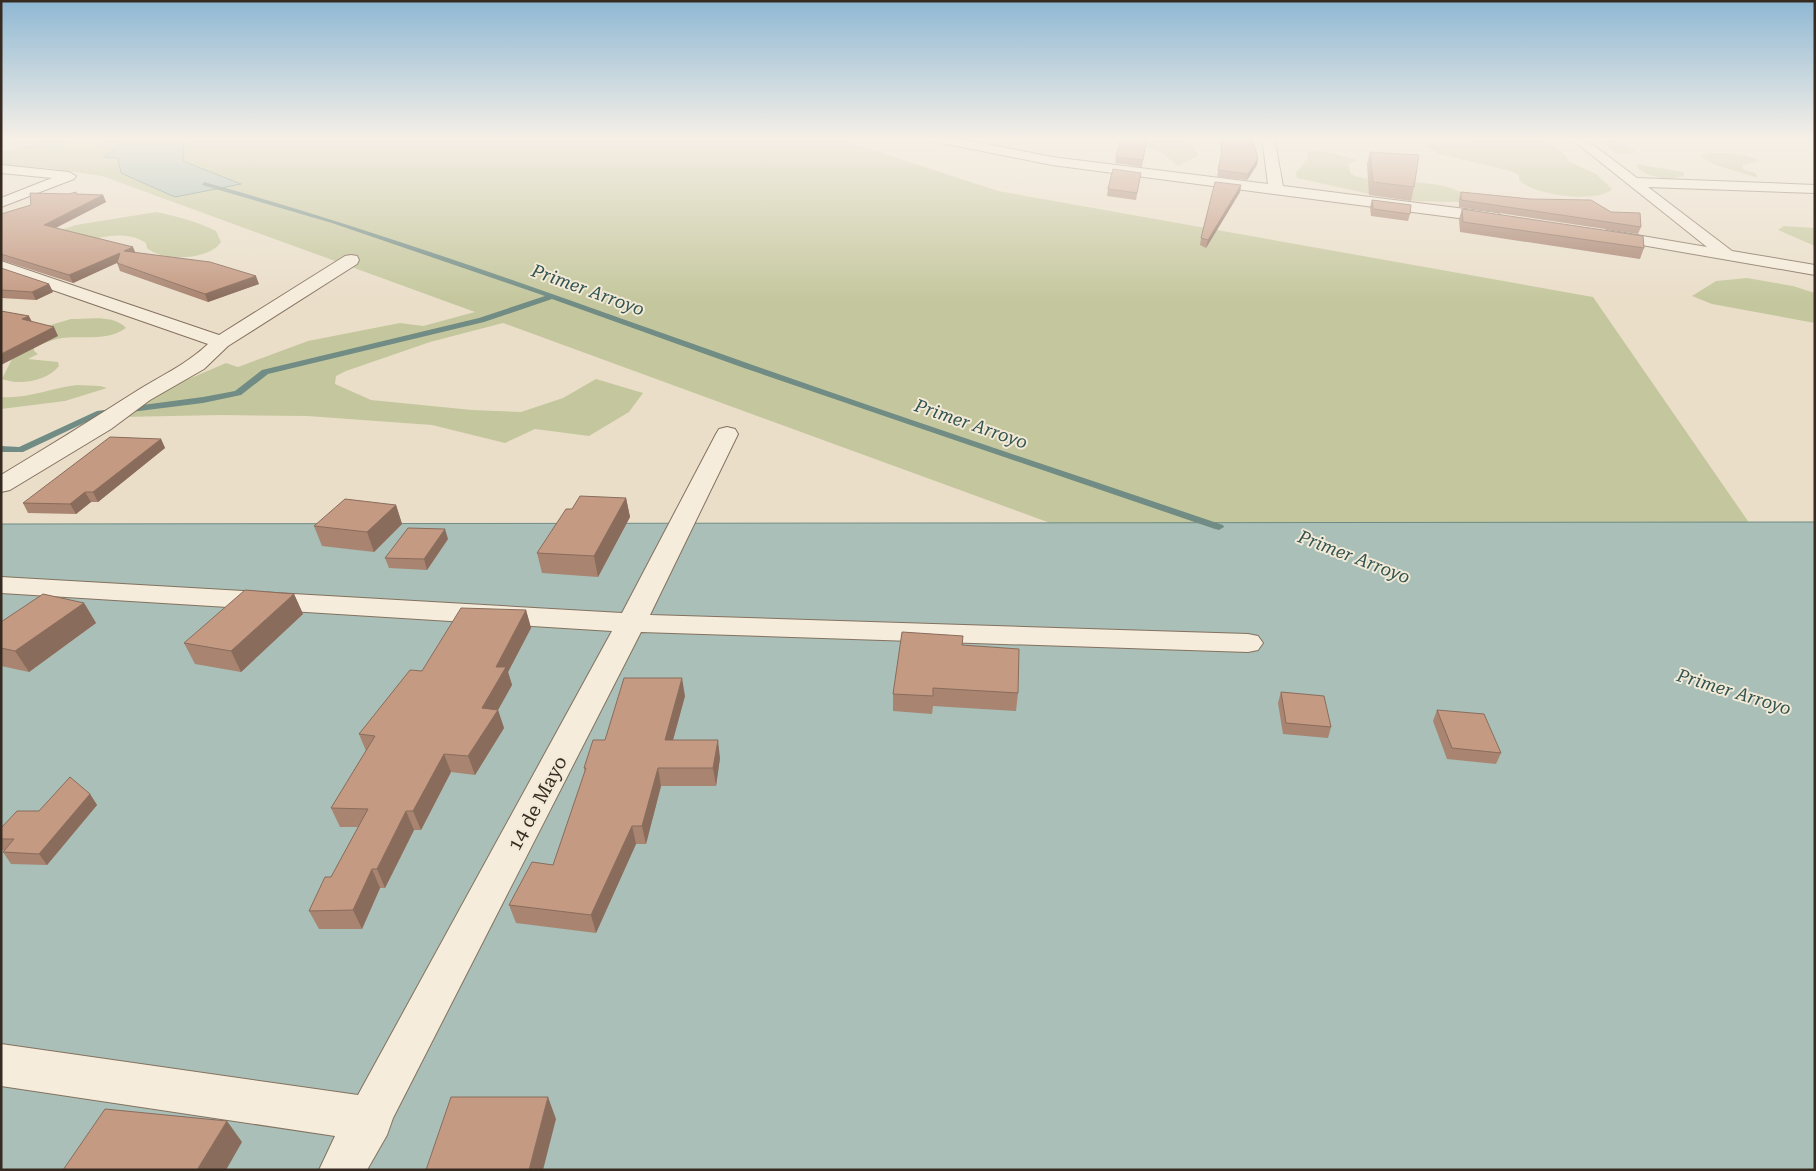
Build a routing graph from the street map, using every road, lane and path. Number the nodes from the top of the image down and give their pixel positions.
1 (30, 192) edge
2 (1289, 192) edge
3 (1648, 192) edge
4 (1, 203) edge
5 (1516, 221) edge
6 (1592, 233) edge
7 (1726, 254) junction
8 (352, 260) dead end
9 (1, 266) edge
10 (1815, 270) edge
11 (221, 342) junction
12 (727, 434) dead end
13 (2, 483) edge
14 (1, 585) edge
15 (631, 623) junction
16 (1248, 643) dead end
17 (1, 1064) edge
18 (371, 1118) junction
19 (342, 1170) edge

1 - 4 street
2 - 5 street
3 - 7 street
6 - 7 street
7 - 10 street
8 - 11 street
9 - 11 street
11 - 13 street
12 - 15 street, 14 de Mayo
14 - 15 street
15 - 16 street
15 - 18 street, 14 de Mayo
17 - 18 street
18 - 19 street, 14 de Mayo

